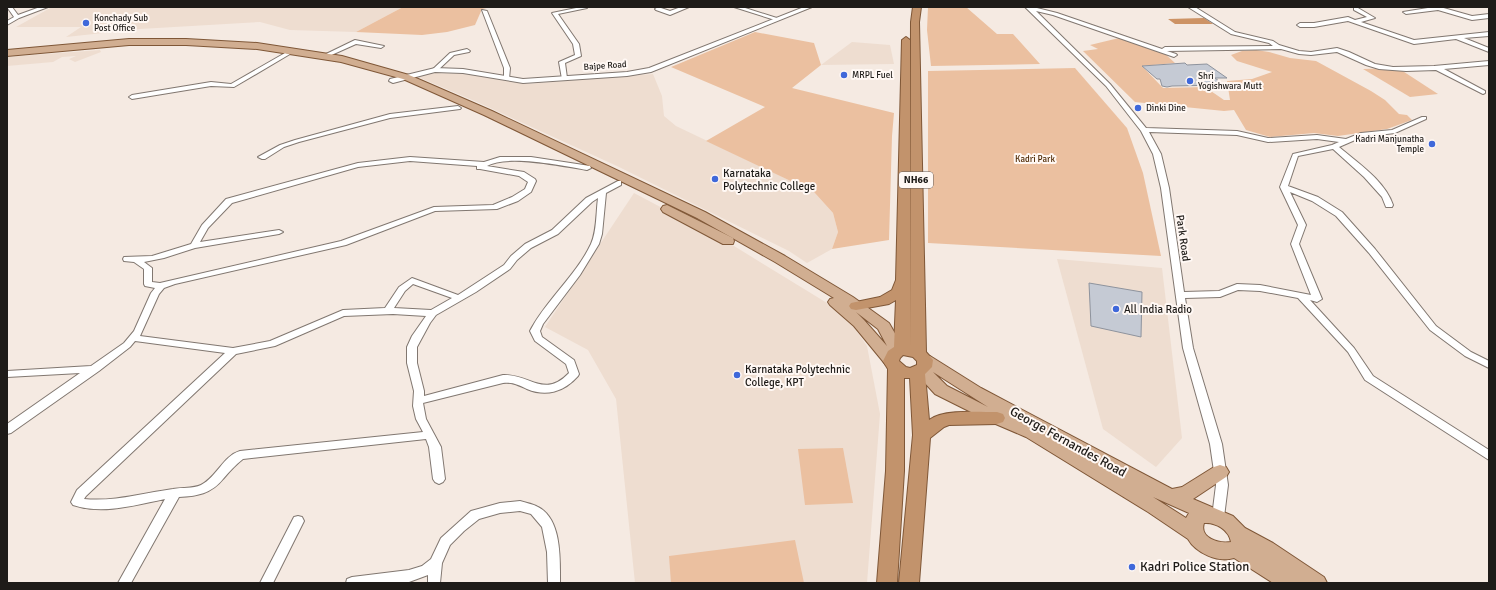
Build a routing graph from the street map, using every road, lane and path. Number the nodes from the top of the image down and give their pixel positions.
1 (10, 7) edge
2 (44, 7) edge
3 (686, 7) edge
4 (737, 7) edge
5 (809, 7) edge
6 (908, 7) edge
7 (918, 7) edge
8 (1191, 7) edge
9 (584, 8) edge
10 (1029, 8) edge
11 (658, 9) dead end
12 (1356, 9) dead end
13 (484, 11) dead end
14 (1406, 12) dead end
15 (1489, 16) edge
16 (17, 17) junction
17 (777, 19) junction
18 (1356, 21) junction
19 (7, 23) edge
20 (1300, 25) dead end
21 (1489, 34) edge
22 (1457, 38) junction
23 (381, 46) dead end
24 (1282, 48) junction
25 (1155, 49) junction
26 (1489, 50) edge
27 (467, 52) dead end
28 (7, 54) edge
29 (287, 54) junction
30 (1174, 54) dead end
31 (325, 56) junction
32 (1489, 63) edge
33 (1435, 67) junction
34 (435, 70) junction
35 (406, 77) junction
36 (507, 78) junction
37 (564, 78) junction
38 (393, 80) junction
39 (1483, 92) dead end
40 (132, 97) dead end
41 (458, 108) junction
42 (1424, 118) dead end
43 (1144, 130) junction
44 (1346, 141) junction
45 (1334, 147) junction
46 (262, 157) dead end
47 (484, 164) junction
48 (595, 169) junction
49 (618, 183) junction
50 (1284, 187) junction
51 (602, 192) junction
52 (1389, 205) dead end
53 (279, 232) dead end
54 (194, 246) junction
55 (127, 259) dead end
56 (137, 261) junction
57 (903, 278) junction
58 (161, 286) junction
59 (1180, 295) junction
60 (1301, 296) junction
61 (835, 297) junction
62 (459, 298) junction
63 (856, 306) junction
64 (388, 311) junction
65 (433, 313) junction
66 (133, 338) junction
67 (233, 350) junction
68 (897, 358) junction
69 (920, 364) junction
70 (1489, 365) edge
71 (94, 369) junction
72 (7, 374) edge
73 (418, 401) junction
74 (997, 418) junction
75 (7, 430) edge
76 (430, 435) junction
77 (922, 435) junction
78 (1489, 456) edge
79 (1220, 472) junction
80 (439, 479) dead end
81 (175, 493) junction
82 (1170, 497) junction
83 (1217, 517) junction
84 (298, 521) dead end
85 (1194, 534) junction
86 (1238, 542) junction
87 (436, 563) junction
88 (377, 582) edge
89 (124, 583) edge
90 (266, 583) edge
91 (352, 583) edge
92 (434, 583) edge
93 (554, 583) edge
94 (887, 583) edge
95 (909, 583) edge
96 (1290, 583) edge
97 (1318, 583) edge

1 - 16 street
2 - 16 street
3 - 11 street
4 - 17 street
5 - 17 street, Bajpe Road
6 - 57 highway, NH66
7 - 69 highway, NH66
8 - 24 street
9 - 37 street
10 - 25 street
10 - 43 street, Park Road
12 - 18 street
13 - 36 street
14 - 15 street
16 - 19 street
17 - 37 street, Bajpe Road
18 - 20 street
18 - 22 street
21 - 22 street
22 - 26 street
23 - 31 street
24 - 25 street
24 - 33 street
25 - 30 street
27 - 34 street
28 - 29 main road
28 - 31 main road
29 - 38 main road
29 - 40 street
31 - 35 main road
32 - 33 street
33 - 39 street
34 - 35 street, Bajpe Road
34 - 36 street, Bajpe Road
35 - 38 street, Bajpe Road
35 - 48 main road
36 - 37 street, Bajpe Road
38 - 41 main road
41 - 46 street
41 - 48 main road
42 - 44 street
43 - 44 street
43 - 59 street, Park Road
44 - 45 street
45 - 50 street
45 - 52 street
47 - 48 street
47 - 54 street
47 - 58 street
48 - 49 main road
48 - 61 main road
49 - 51 street
49 - 61 main road
50 - 60 street
50 - 70 street
51 - 62 street
51 - 73 street
53 - 54 street
54 - 56 street
55 - 56 street
56 - 58 street
57 - 63 highway
57 - 68 highway, NH66
58 - 66 street
59 - 60 street
59 - 79 street, Park Road
60 - 78 street
61 - 63 main road
61 - 68 main road
62 - 64 street
62 - 65 street
63 - 68 main road
64 - 65 street
64 - 67 street
65 - 73 street
66 - 67 street
66 - 71 street
67 - 81 street
68 - 69 highway
68 - 69 highway
68 - 94 highway, NH66
69 - 74 main road, George Fernandes Road
69 - 77 highway, NH66
69 - 82 main road, George Fernandes Road
71 - 72 street
71 - 75 street
73 - 76 street
74 - 77 highway
74 - 85 main road, George Fernandes Road
76 - 80 street
76 - 81 street
77 - 95 highway, NH66
79 - 82 main road
79 - 83 street, Park Road
81 - 89 street
82 - 83 main road, George Fernandes Road
83 - 85 main road
83 - 86 main road, George Fernandes Road
84 - 90 street
85 - 86 main road, George Fernandes Road
86 - 96 main road, George Fernandes Road
86 - 97 main road, George Fernandes Road
87 - 88 street
87 - 92 street
87 - 93 street
88 - 91 street

